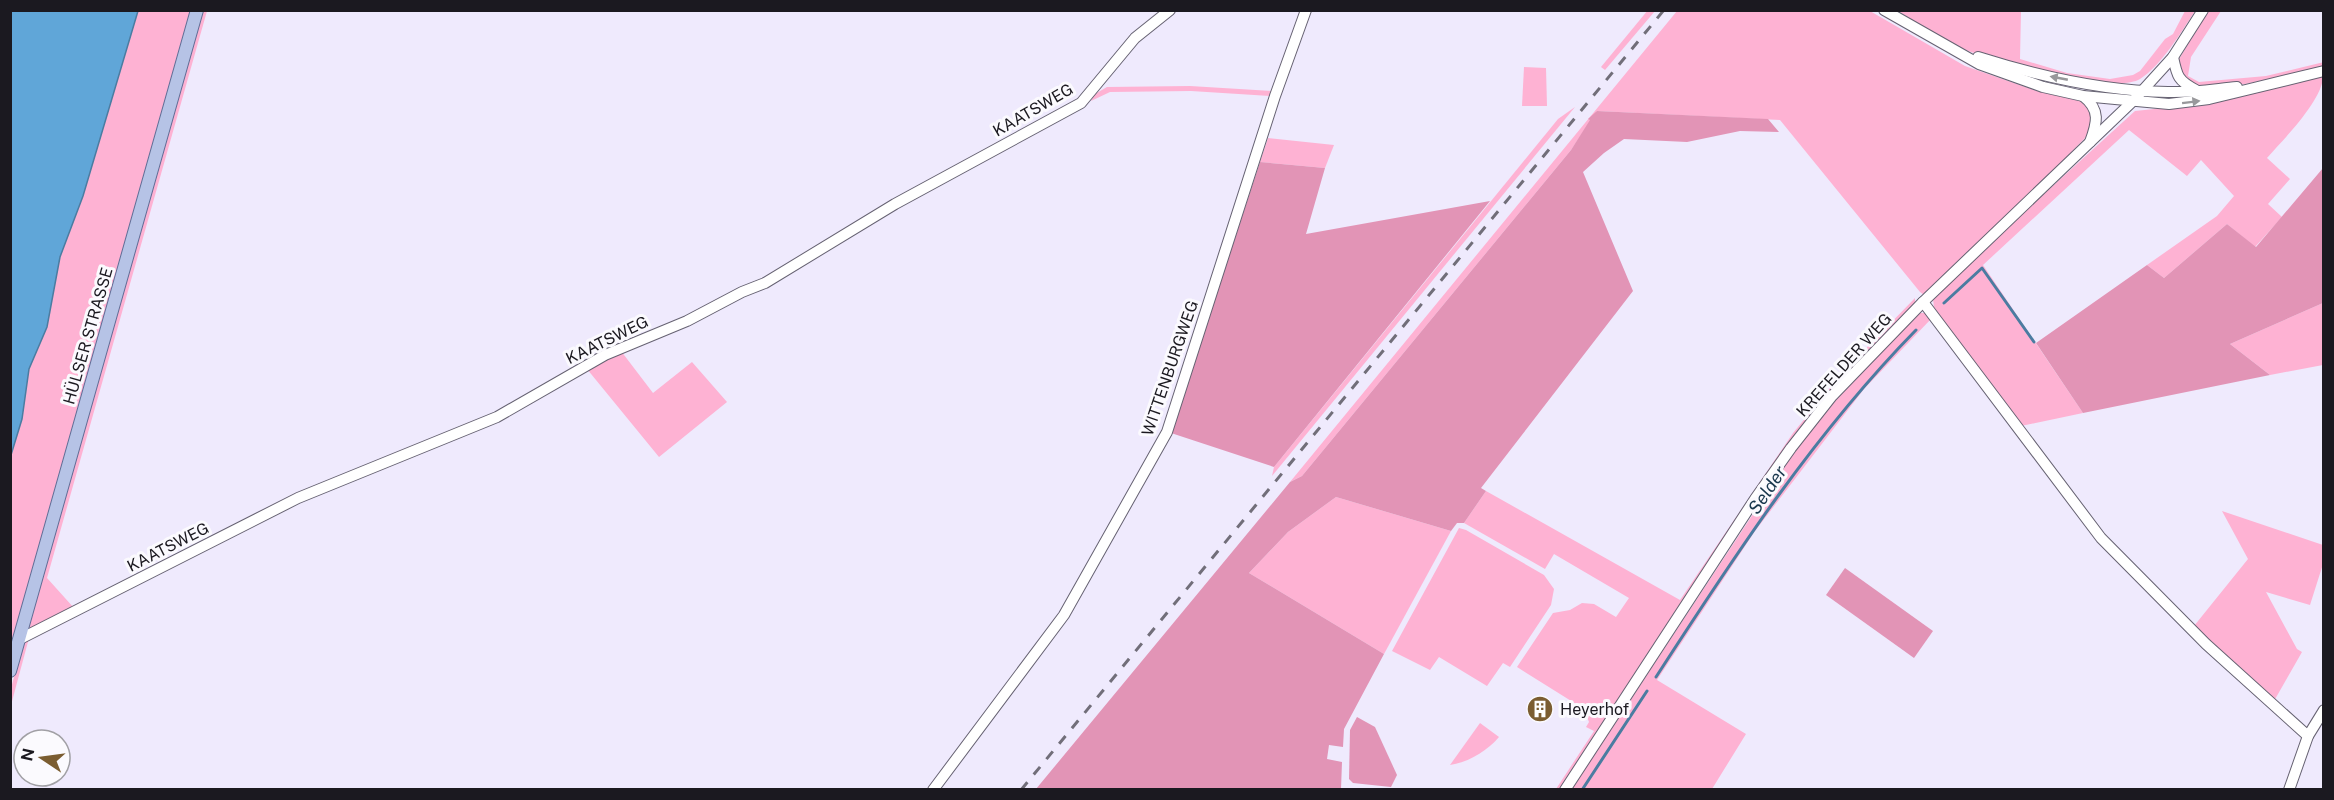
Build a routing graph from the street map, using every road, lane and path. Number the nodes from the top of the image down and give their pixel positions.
1 (197, 10) edge
2 (1170, 10) edge
3 (1306, 10) edge
4 (1884, 10) edge
5 (2203, 10) edge
6 (1949, 47) junction
7 (2173, 57) junction
8 (2324, 70) edge
9 (2284, 82) junction
10 (2143, 90) junction
11 (2196, 90) junction
12 (2083, 96) junction
13 (2133, 101) junction
14 (2089, 145) junction
15 (1923, 302) junction
16 (20, 639) junction
17 (10, 671) edge
18 (2324, 710) edge
19 (2308, 736) junction
20 (933, 789) edge
21 (1565, 789) edge
22 (2289, 789) edge

1 - 16 main road, HÜLSER STRASSE
2 - 16 street, KAATSWEG
3 - 20 street, WITTENBURGWEG
4 - 6 street
5 - 7 street, KREFELDER WEG
10 -> 6 street
6 - 12 street
7 - 10 street, KREFELDER WEG
7 - 11 street
8 - 9 street
9 - 11 street
13 -> 9 street
10 - 11 street
10 - 13 street, KREFELDER WEG
12 - 13 street
12 - 14 street
13 - 14 street, KREFELDER WEG
14 - 15 street, KREFELDER WEG
15 - 19 street
15 - 21 street, KREFELDER WEG
16 - 17 main road, HÜLSER STRASSE
18 - 19 street
19 - 22 street

